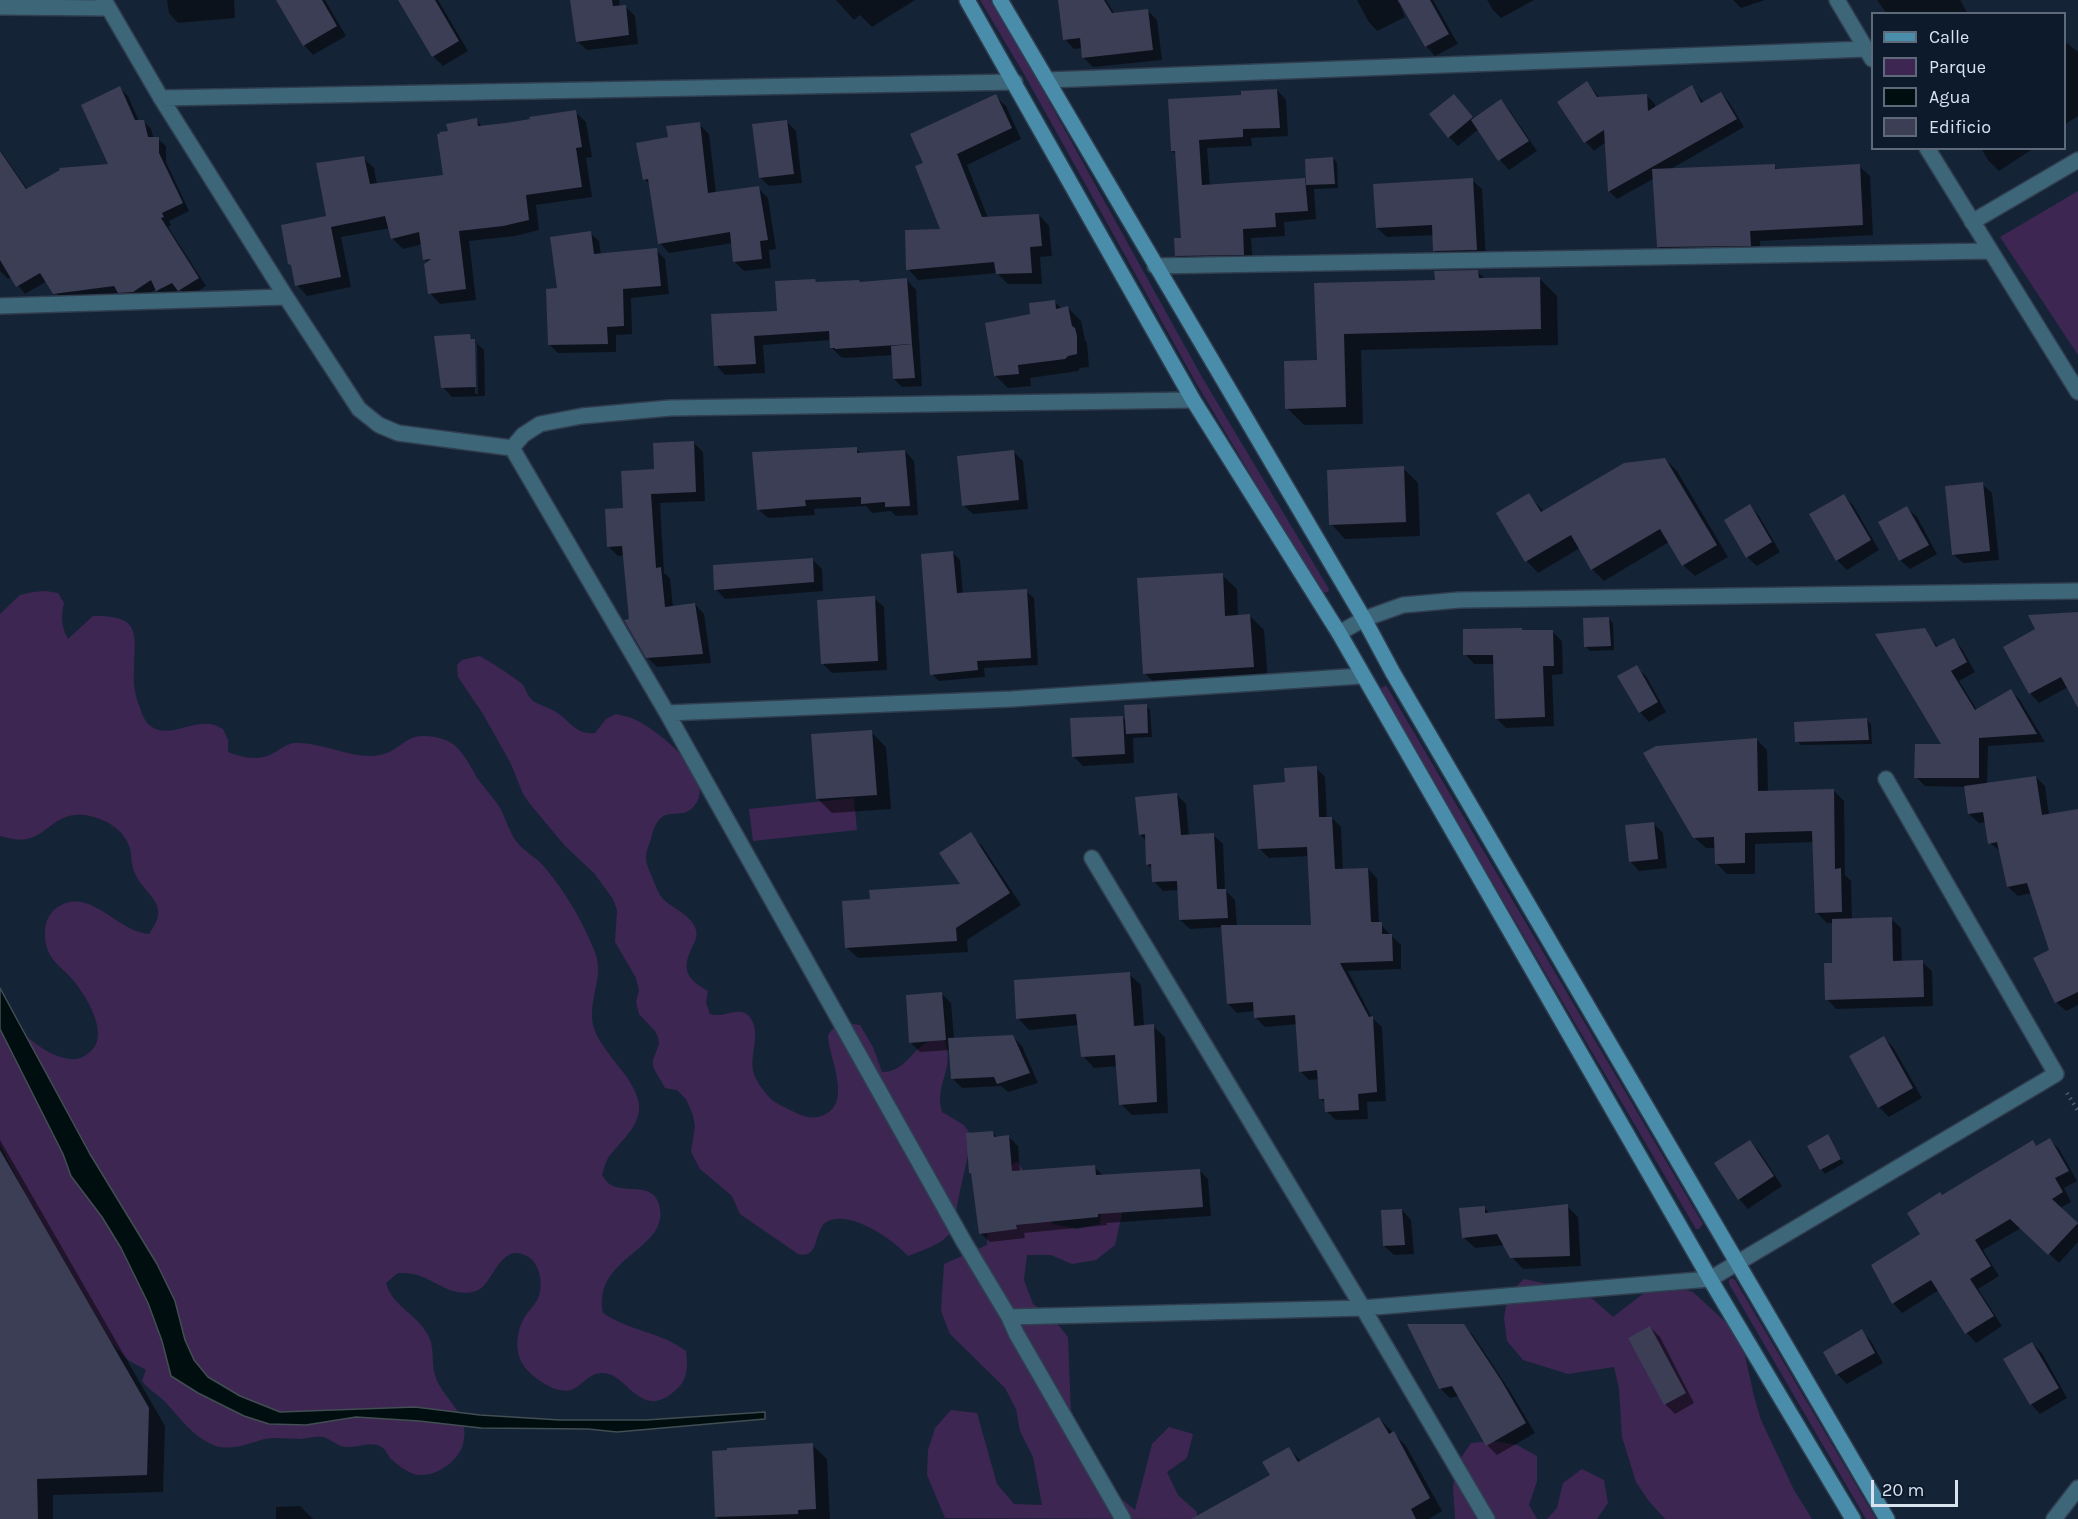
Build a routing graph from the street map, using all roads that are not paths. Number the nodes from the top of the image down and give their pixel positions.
1 (967, 0) edge
2 (1000, 0) edge
3 (1837, 0) edge
4 (106, 4) edge
5 (0, 7) edge
6 (1869, 54) edge
7 (1047, 80) junction
8 (1015, 82) junction
9 (161, 98) junction
10 (1928, 150) edge
11 (2078, 160) edge
12 (1972, 222) junction
13 (1989, 251) junction
14 (1155, 266) junction
15 (286, 297) junction
16 (0, 306) edge
17 (2078, 392) edge
18 (1193, 400) junction
19 (512, 448) junction
20 (2078, 591) edge
21 (1364, 619) junction
22 (1339, 633) junction
23 (1362, 676) junction
24 (667, 713) junction
25 (1886, 779) dead end
26 (1092, 858) dead end
27 (1737, 1262) junction
28 (1710, 1279) junction
29 (1363, 1308) junction
30 (1009, 1317) junction
31 (2078, 1488) edge
32 (1123, 1519) edge
33 (1487, 1519) edge
34 (1853, 1519) edge
35 (1887, 1519) edge
36 (2054, 1519) edge

1 - 8 main road
2 - 7 main road
3 - 6 street
4 - 5 street
4 - 9 street
6 - 7 street
7 - 14 main road
8 - 9 street
8 - 18 main road
9 - 15 street
10 - 12 street
11 - 12 street
12 - 13 street
13 - 14 street
13 - 17 street
14 - 21 main road
15 - 16 street
15 - 19 street
18 - 19 street
18 - 22 main road
19 - 24 street
20 - 21 street
21 - 22 street
21 - 27 main road
22 - 23 main road
23 - 24 street
23 - 28 main road
24 - 30 street
25 - 27 street
26 - 29 street
27 - 28 street
27 - 35 main road
28 - 29 street
28 - 34 main road
29 - 30 street
29 - 33 street
30 - 32 street
31 - 36 street

